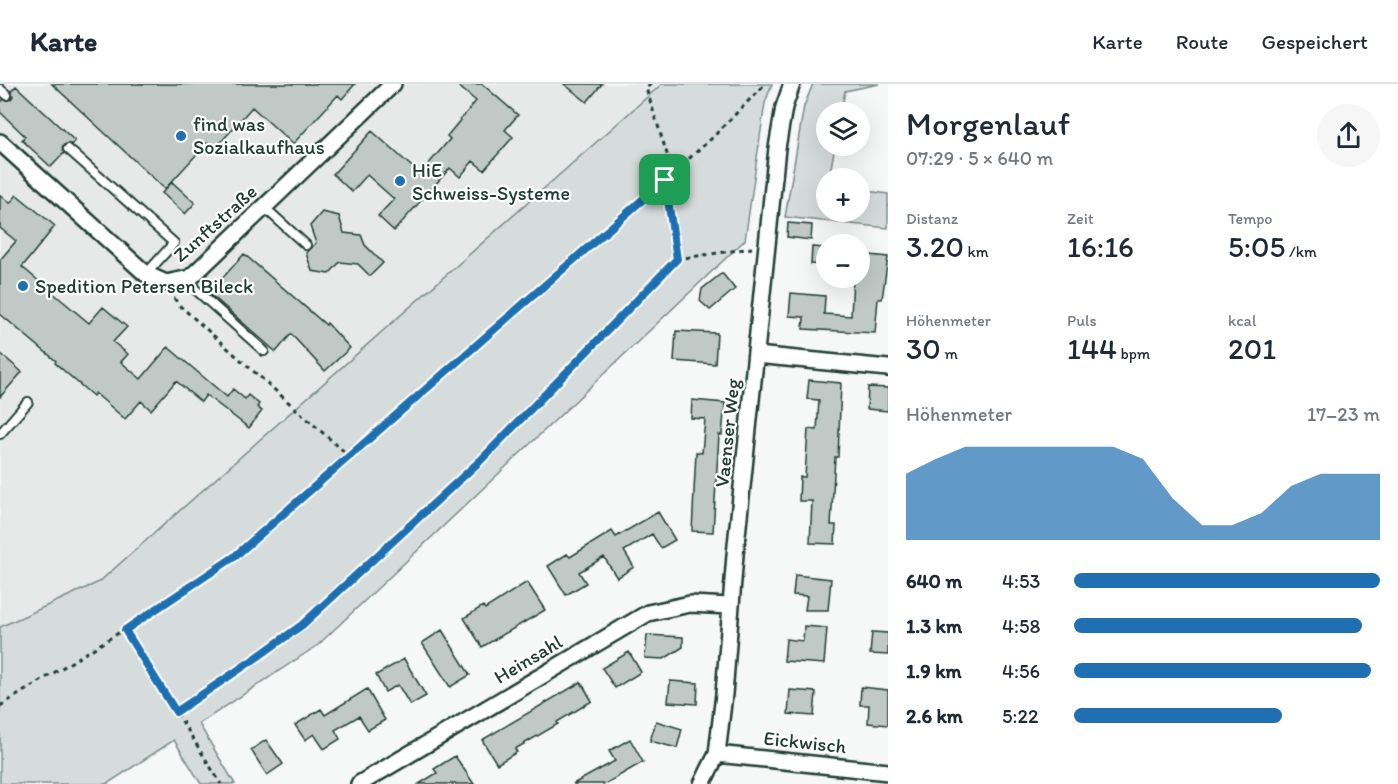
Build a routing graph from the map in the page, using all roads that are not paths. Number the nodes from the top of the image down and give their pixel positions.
1 (393, 84) edge
2 (792, 84) edge
3 (0, 89) edge
4 (7, 95) dead end
5 (0, 142) edge
6 (68, 149) dead end
7 (264, 207) junction
8 (306, 245) dead end
9 (146, 274) junction
10 (184, 279) junction
11 (264, 351) dead end
12 (756, 355) junction
13 (888, 368) edge
14 (28, 402) dead end
15 (0, 434) edge
16 (730, 606) junction
17 (717, 754) junction
18 (888, 772) edge
19 (359, 784) edge
20 (702, 784) edge

1 - 7 street, Zunftstraße
2 - 12 street, Vaenser Weg
3 - 4 lane
5 - 9 street, Zunftstraße
6 - 9 lane
7 - 8 lane
7 - 10 street, Zunftstraße
9 - 10 street, Zunftstraße
10 - 11 lane
12 - 13 street
12 - 16 street, Vaenser Weg
14 - 15 lane
16 - 17 street, Vaenser Weg
16 - 19 street, Heinsahl
17 - 18 street, Eickwisch
17 - 20 street, Vaenser Weg

